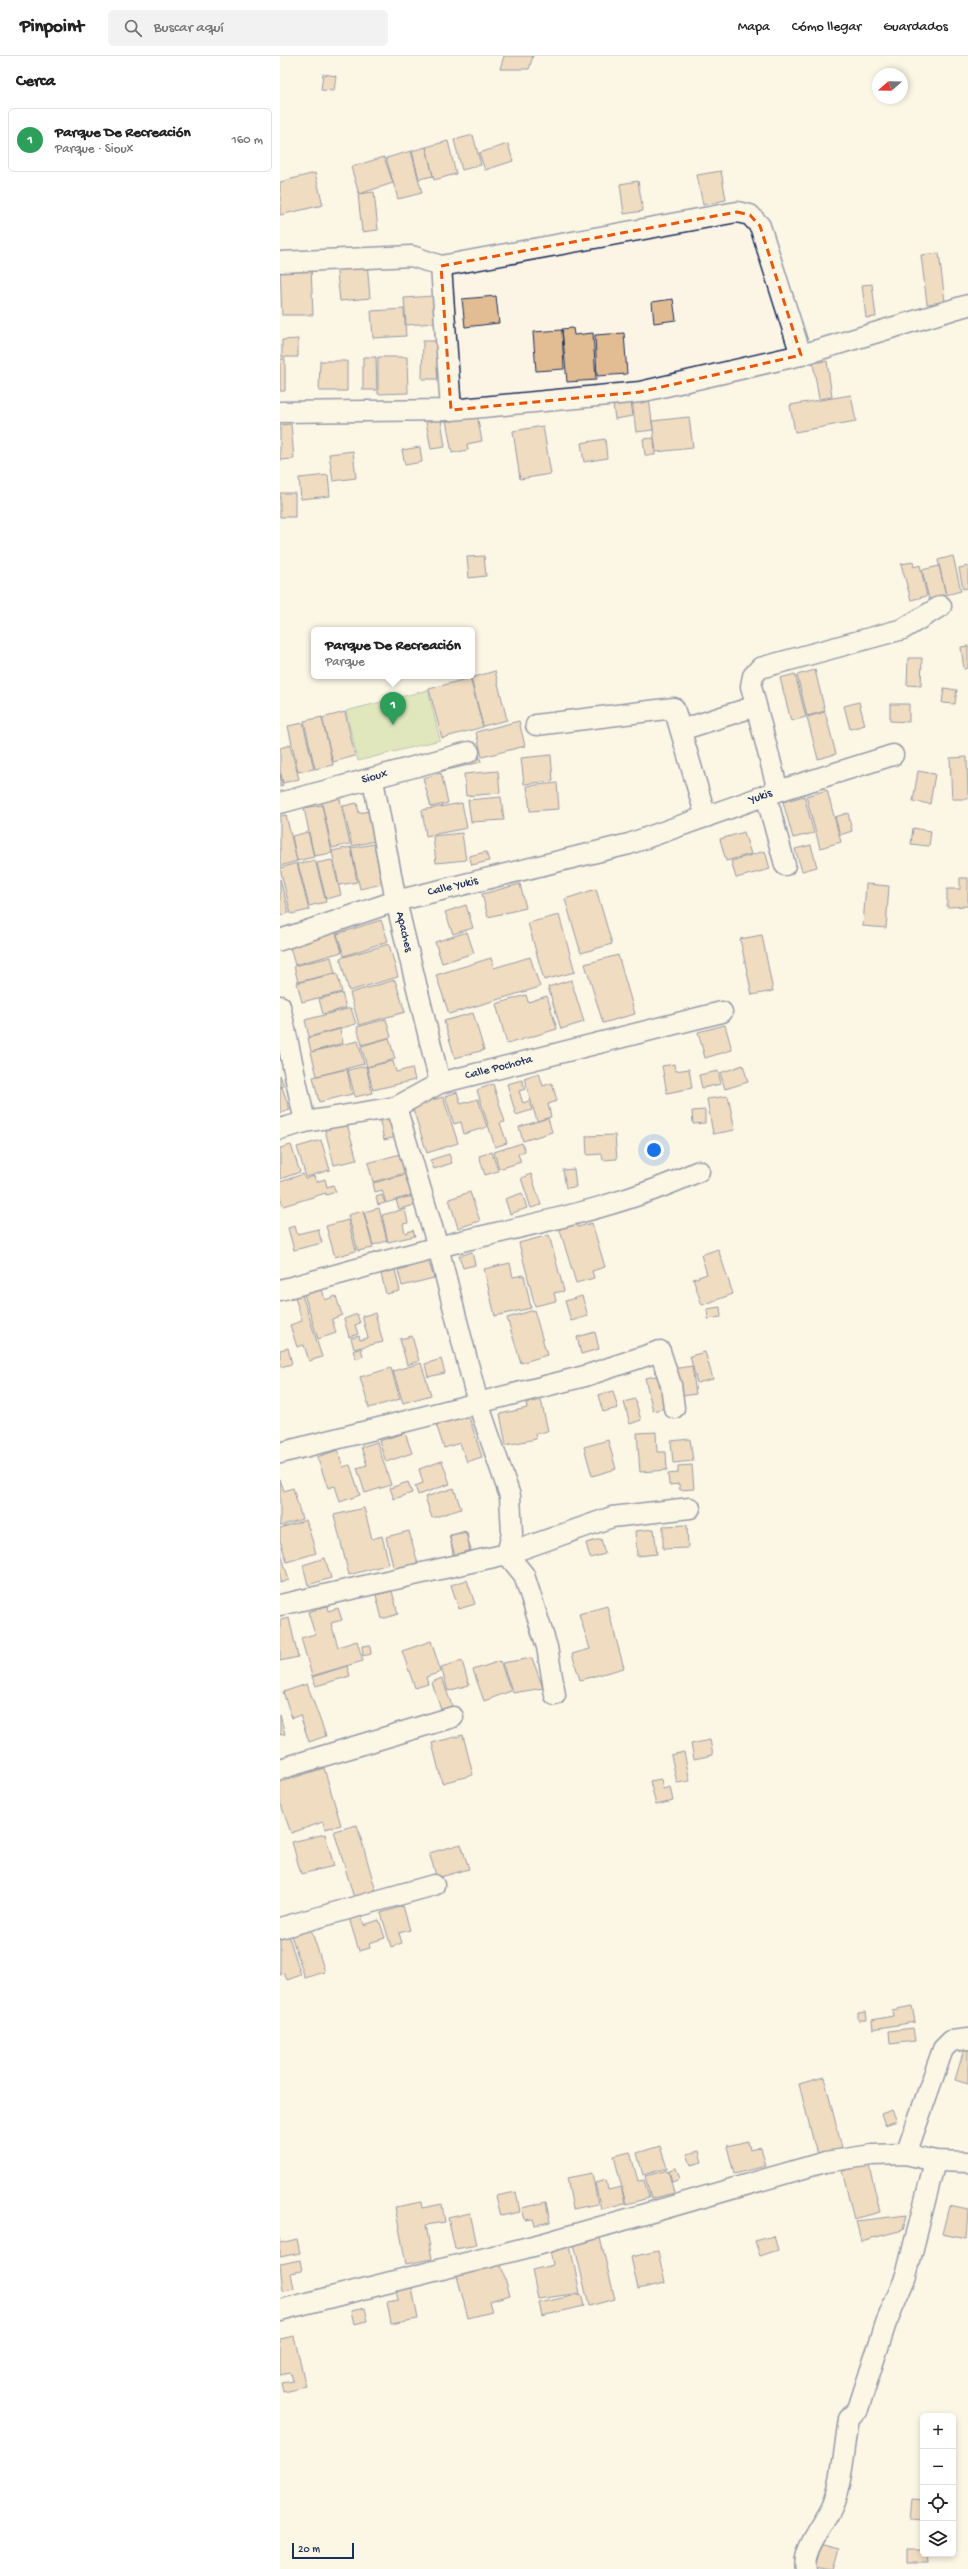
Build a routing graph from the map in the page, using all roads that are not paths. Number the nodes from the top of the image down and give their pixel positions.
1 (280, 262) edge
2 (441, 266) junction
3 (968, 305) edge
4 (801, 355) junction
5 (451, 410) junction
6 (280, 412) edge
7 (941, 606) dead end
8 (756, 706) junction
9 (536, 725) dead end
10 (681, 730) junction
11 (469, 752) dead end
12 (893, 755) dead end
13 (373, 780) junction
14 (772, 793) junction
15 (280, 803) edge
16 (706, 816) junction
17 (629, 844) joint
18 (785, 865) dead end
19 (396, 901) junction
20 (280, 940) edge
21 (280, 1006) edge
22 (722, 1012) dead end
23 (440, 1083) junction
24 (396, 1107) junction
25 (305, 1122) junction
26 (280, 1129) edge
27 (700, 1171) dead end
28 (438, 1247) junction
29 (280, 1290) edge
30 (478, 1404) junction
31 (674, 1408) dead end
32 (280, 1453) edge
33 (690, 1508) dead end
34 (508, 1554) junction
35 (280, 1605) edge
36 (555, 1695) dead end
37 (453, 1717) dead end
38 (280, 1769) edge
39 (434, 1885) dead end
40 (280, 1928) edge
41 (968, 2039) edge
42 (906, 2154) junction
43 (935, 2161) junction
44 (968, 2162) edge
45 (280, 2310) edge
46 (806, 2569) edge

1 - 2 street
2 - 4 street
2 - 5 street
3 - 4 street
4 - 5 street
5 - 6 street
7 - 8 street
8 - 10 street
8 - 14 street
9 - 10 street
10 - 16 street
11 - 13 street, Sioux
12 - 14 street, Yukis
13 - 15 street, Sioux
13 - 19 street, Apaches
14 - 16 street, Yukis
14 - 18 street
16 - 17 street, Yukis
17 - 19 street, Calle Yukis
19 - 20 street, Calle Yukis
19 - 23 street, Apaches
21 - 25 street
22 - 23 street, Calle Pochota
23 - 24 street, Calle Pochota
24 - 25 street, Calle Pochota
24 - 28 street
25 - 26 street, Calle Pochota
27 - 28 street
28 - 29 street
28 - 30 street
30 - 31 street
30 - 32 street
30 - 34 street
33 - 34 street
34 - 35 street
34 - 36 street
37 - 38 street
39 - 40 street
41 - 42 street
42 - 43 street
42 - 45 street
43 - 44 street
43 - 46 street

